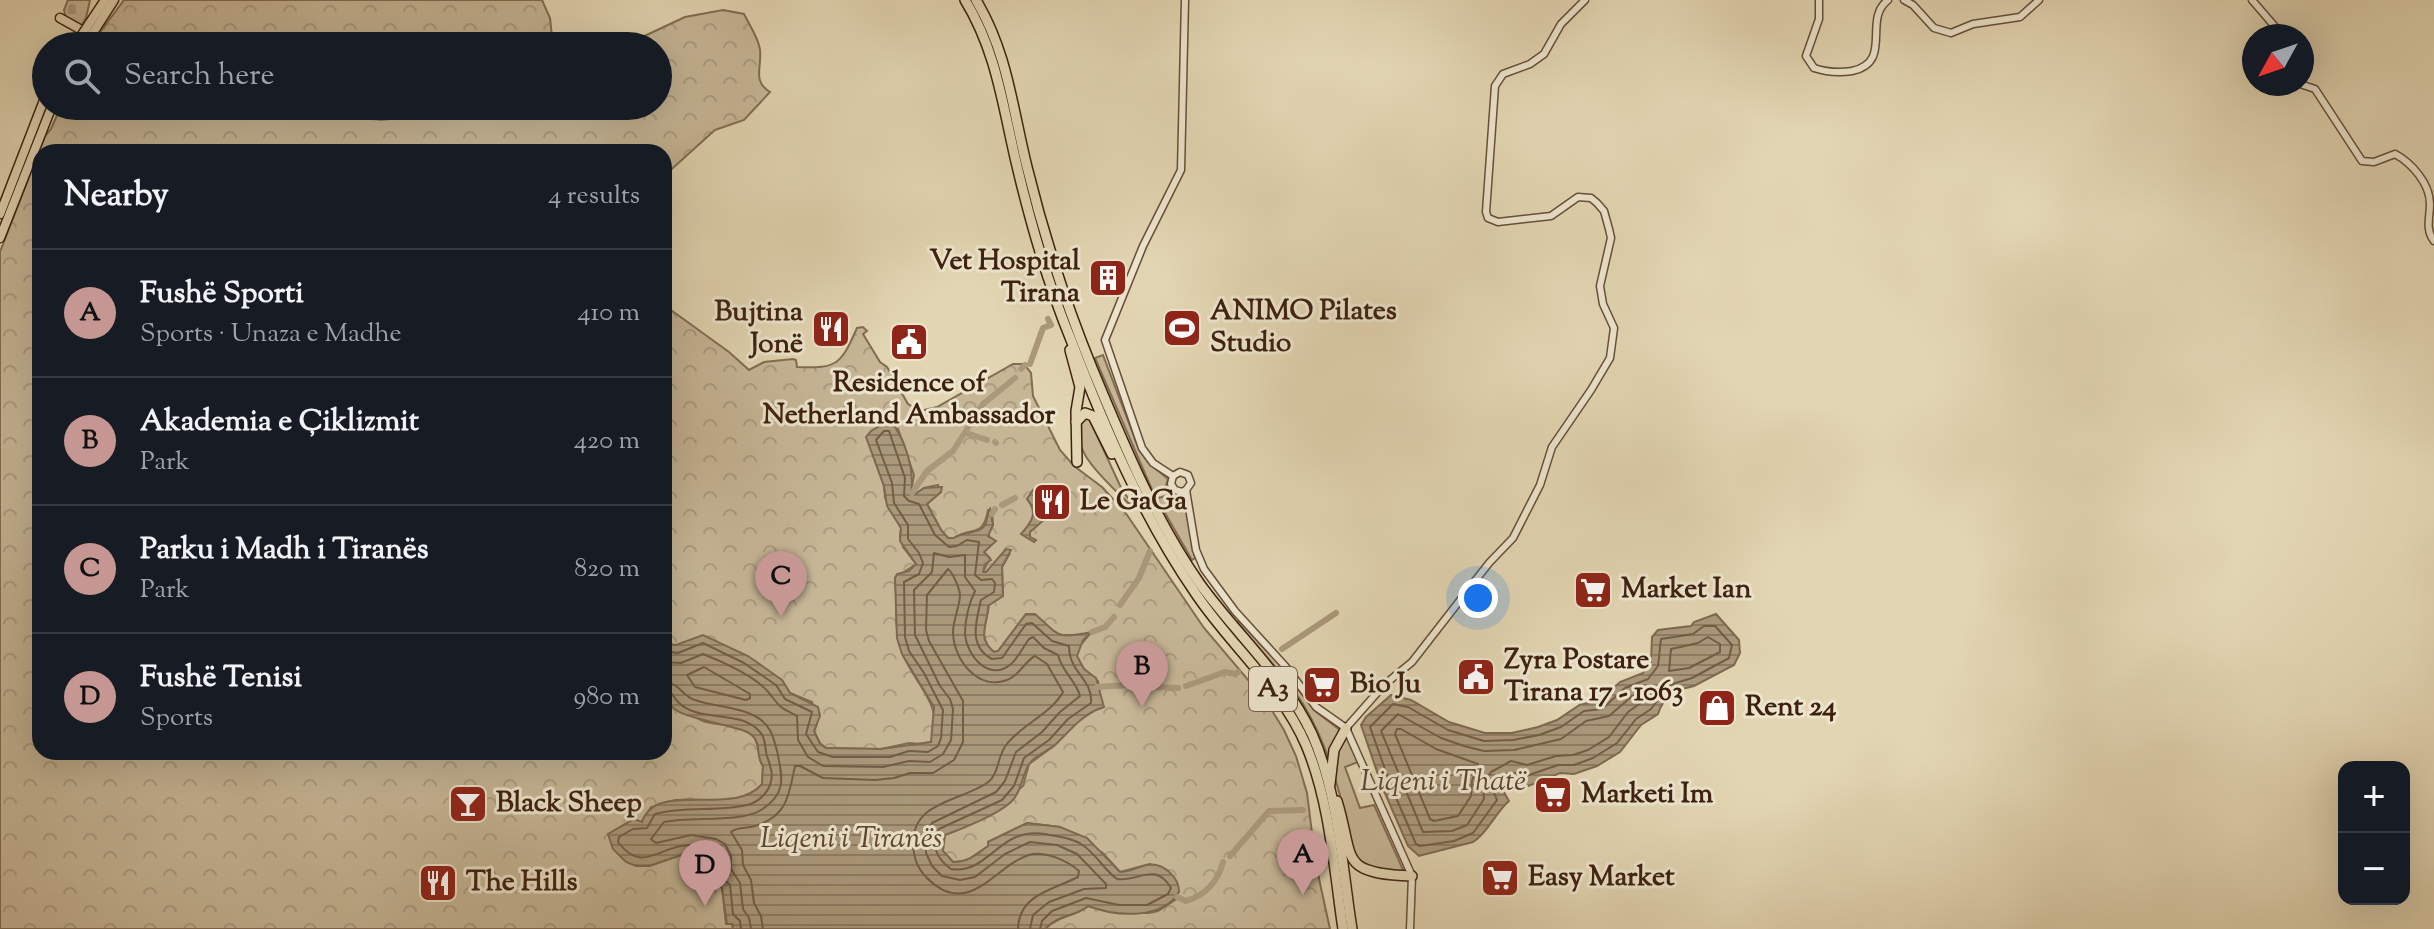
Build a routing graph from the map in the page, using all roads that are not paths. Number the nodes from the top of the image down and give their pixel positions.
1 (105, 0) edge
2 (114, 0) edge
3 (965, 0) edge
4 (976, 0) edge
5 (1185, 0) edge
6 (1585, 0) edge
7 (1819, 0) edge
8 (1888, 0) edge
9 (1904, 0) edge
10 (2039, 0) edge
11 (2252, 0) edge
12 (60, 18) dead end
13 (2273, 24) edge
14 (92, 26) junction
15 (85, 32) edge
16 (89, 32) edge
17 (2314, 89) edge
18 (36, 120) edge
19 (46, 120) edge
20 (37, 144) edge
21 (32, 157) edge
22 (0, 214) edge
23 (0, 238) edge
24 (2434, 241) edge
25 (1070, 339) junction
26 (1076, 422) junction
27 (1077, 462) dead end
28 (1128, 476) junction
29 (1173, 476) junction
30 (1186, 490) junction
31 (1346, 728) junction
32 (1330, 790) junction
33 (1412, 876) junction
34 (1343, 929) edge
35 (1352, 929) edge
36 (1410, 929) edge

1 - 14 main road
2 - 14 main road
3 - 25 highway, A3
4 - 32 highway, A3
5 - 29 street
6 - 31 street
7 - 8 street
9 - 10 street
11 - 13 street
12 - 15 main road
14 - 16 main road, bridge
17 - 24 street
18 - 22 main road
19 - 20 main road
21 - 23 main road
25 - 26 highway
25 - 28 highway, A3
26 - 27 highway
26 - 28 highway
28 - 34 highway, A3
29 - 30 street
29 - 30 street
30 - 31 street
31 - 32 highway
31 - 33 street
32 - 33 highway
32 - 35 highway, A3
33 - 36 street

